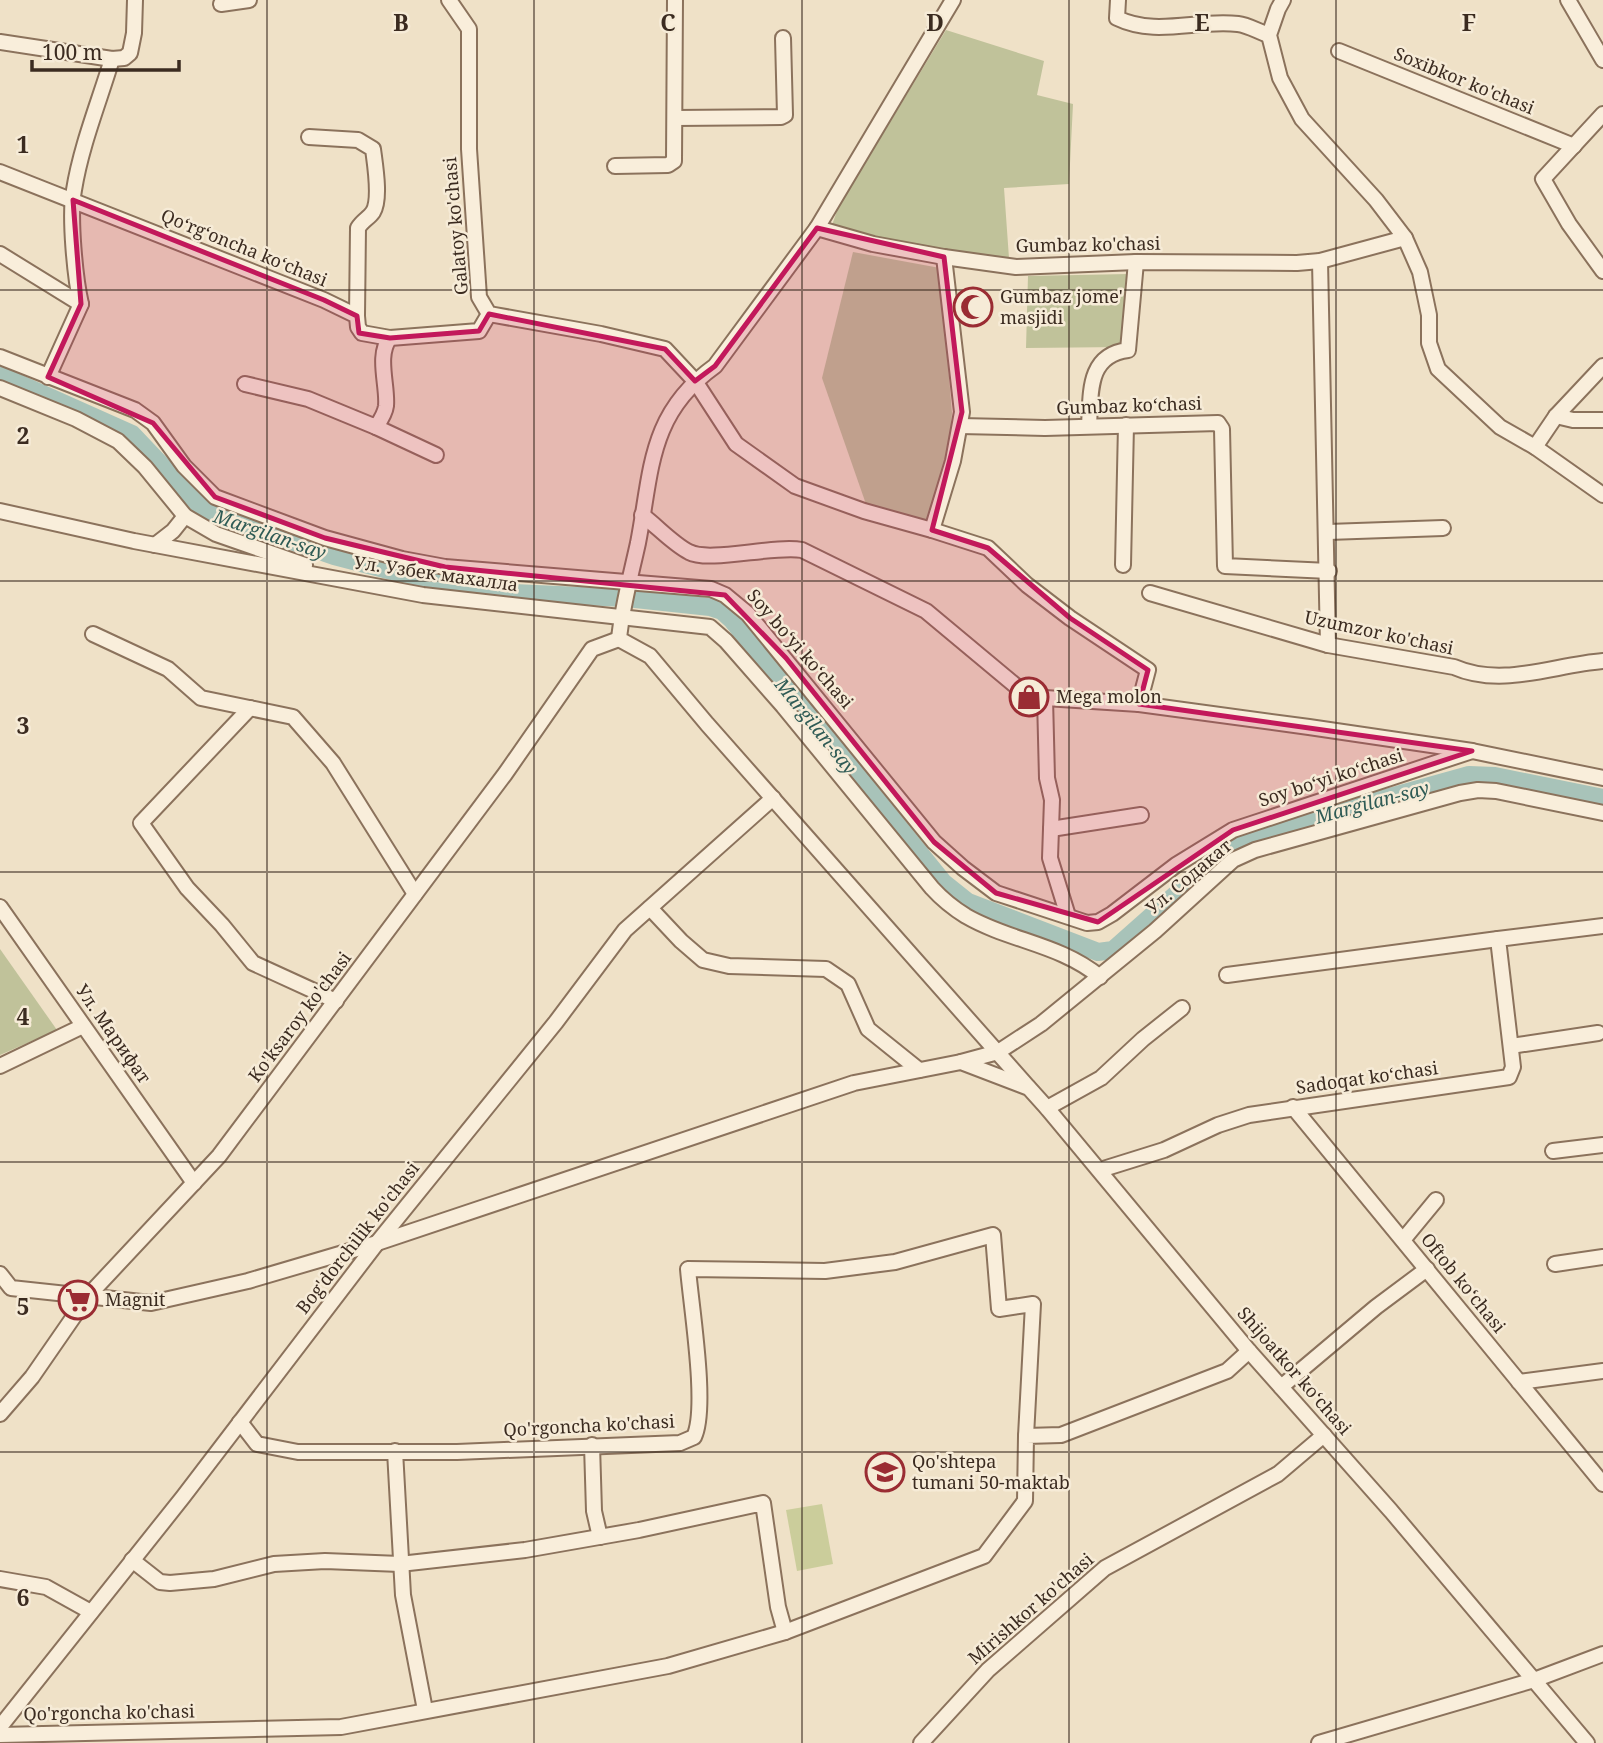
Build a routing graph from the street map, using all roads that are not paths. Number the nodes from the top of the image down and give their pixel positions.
1 (135, 0) edge
2 (249, 0) edge
3 (449, 0) edge
4 (675, 0) edge
5 (953, 0) edge
6 (1118, 0) edge
7 (1283, 0) edge
8 (1568, 0) edge
9 (221, 4) dead end
10 (1269, 35) junction
11 (783, 38) dead end
12 (0, 42) edge
13 (1339, 51) dead end
14 (112, 59) junction
15 (1603, 60) edge
16 (1603, 114) edge
17 (675, 118) junction
18 (309, 137) dead end
19 (1574, 146) junction
20 (615, 166) dead end
21 (0, 172) edge
22 (73, 200) junction
23 (817, 228) junction
24 (1405, 238) junction
25 (0, 254) edge
26 (944, 257) junction
27 (1320, 261) junction
28 (1136, 262) junction
29 (1603, 271) edge
30 (81, 304) junction
31 (489, 314) junction
32 (357, 316) junction
33 (390, 338) junction
34 (0, 357) edge
35 (1603, 366) edge
36 (48, 377) junction
37 (695, 381) junction
38 (245, 384) dead end
39 (0, 388) edge
40 (1556, 416) junction
41 (1603, 420) edge
42 (1126, 425) junction
43 (960, 426) junction
44 (1089, 426) junction
45 (376, 427) junction
46 (1535, 447) junction
47 (436, 455) dead end
48 (1603, 495) edge
49 (0, 511) edge
50 (642, 514) junction
51 (185, 516) junction
52 (1443, 528) dead end
53 (932, 530) junction
54 (1328, 532) junction
55 (155, 545) junction
56 (1124, 565) dead end
57 (1329, 571) junction
58 (629, 582) junction
59 (359, 583) junction
60 (1150, 593) dead end
61 (621, 617) junction
62 (93, 634) dead end
63 (619, 639) junction
64 (1328, 645) junction
65 (1603, 661) edge
66 (1045, 698) junction
67 (1139, 704) junction
68 (250, 708) junction
69 (1472, 751) junction
70 (1603, 778) edge
71 (773, 798) junction
72 (1603, 813) edge
73 (1141, 815) dead end
74 (1051, 828) junction
75 (415, 894) junction
76 (0, 907) edge
77 (650, 908) junction
78 (1068, 916) junction
79 (1603, 926) edge
80 (1498, 939) junction
81 (1227, 975) dead end
82 (1100, 976) junction
83 (336, 1001) junction
84 (1182, 1009) dead end
85 (83, 1026) junction
86 (1598, 1033) dead end
87 (1511, 1046) junction
88 (998, 1052) junction
89 (955, 1063) junction
90 (0, 1066) edge
91 (919, 1070) junction
92 (1029, 1088) junction
93 (1293, 1107) junction
94 (1047, 1108) junction
95 (1603, 1145) edge
96 (1553, 1151) dead end
97 (1100, 1170) junction
98 (194, 1183) junction
99 (1436, 1200) dead end
100 (1403, 1240) junction
101 (377, 1244) junction
102 (1603, 1257) edge
103 (1555, 1264) dead end
104 (1427, 1269) junction
105 (0, 1275) edge
106 (88, 1296) junction
107 (1249, 1351) junction
108 (1603, 1371) edge
109 (1519, 1382) junction
110 (1281, 1387) junction
111 (0, 1414) edge
112 (240, 1422) junction
113 (1324, 1435) junction
114 (1026, 1436) junction
115 (592, 1445) junction
116 (395, 1451) junction
117 (1603, 1484) edge
118 (600, 1537) junction
119 (132, 1560) junction
120 (400, 1564) junction
121 (0, 1579) edge
122 (91, 1612) junction
123 (785, 1632) junction
124 (1603, 1654) edge
125 (1534, 1680) junction
126 (425, 1710) junction
127 (0, 1727) edge
128 (0, 1735) edge
129 (42, 1739) edge
130 (921, 1743) edge
131 (1320, 1743) edge
132 (1587, 1743) edge

1 - 14 street
2 - 9 street
3 - 31 street, Galatoy ko'chasi
4 - 17 street
5 - 23 street
6 - 10 street
7 - 10 street
8 - 15 street
10 - 24 street
11 - 17 street
12 - 14 street
13 - 19 street, Soxibkor ko'chasi
14 - 22 street
16 - 19 street
17 - 20 street
18 - 32 street
19 - 29 street
21 - 22 street, Qo‘rg‘oncha ko‘chasi
22 - 30 street
22 - 32 street, Qo‘rg‘oncha ko‘chasi
23 - 26 street, Gumbaz ko'chasi
23 - 37 street
24 - 27 street, Gumbaz ko'chasi
24 - 46 street
25 - 30 street
26 - 28 street, Gumbaz ko'chasi
26 - 43 street
27 - 28 street, Gumbaz ko'chasi
27 - 54 street
28 - 44 street
30 - 36 street
31 - 33 street
31 - 37 street, Galatoy ko'chasi
32 - 33 street, Qo‘rg‘oncha ko‘chasi
33 - 45 street
34 - 36 street, Soy boʻyi koʻchasi
35 - 40 street
36 - 58 street, Soy boʻyi koʻchasi
37 - 50 street
37 - 53 street
38 - 45 street
39 - 51 street
40 - 41 street
40 - 46 street
42 - 44 street, Gumbaz koʻchasi
42 - 56 street
42 - 57 street, Gumbaz koʻchasi
43 - 44 street, Gumbaz koʻchasi
43 - 53 street
45 - 47 street
46 - 48 street
49 - 55 street, Ул. Узбек махалла
50 - 58 street
50 - 66 street, Soy boʻyi koʻchasi
51 - 55 street
51 - 59 street
52 - 54 street
53 - 67 street
54 - 57 street
55 - 59 street, Ул. Узбек махалла
57 - 64 street
58 - 61 street
58 - 78 street, Soy boʻyi koʻchasi
59 - 61 street, Ул. Узбек махалла
60 - 64 street, Uzumzor ko'chasi
61 - 63 street
61 - 82 street, Ул. Узбек махалла
62 - 68 street
63 - 71 street
63 - 75 street, Ko'ksaroy ko'chasi
64 - 65 street, Uzumzor ko'chasi
66 - 67 street, Soy boʻyi koʻchasi
66 - 74 street
67 - 69 street, Soy boʻyi koʻchasi
68 - 75 street
68 - 83 street
69 - 70 street, Soy boʻyi koʻchasi
69 - 78 street, Soy boʻyi koʻchasi
71 - 77 street, Bog'dorchilik ko'chasi
71 - 88 street
72 - 82 street, Ул. Содакат
73 - 74 street
74 - 78 street
75 - 83 street, Ko'ksaroy ko'chasi
76 - 85 street, Ул. Марифат
77 - 91 street
77 - 101 street, Bog'dorchilik ko'chasi
79 - 80 street
80 - 81 street
80 - 87 street, Sadoqat koʻchasi
82 - 88 street, Ул. Содакат
83 - 98 street, Ko'ksaroy ko'chasi
84 - 94 street
85 - 90 street
85 - 98 street, Ул. Марифат
86 - 87 street
87 - 93 street, Sadoqat koʻchasi
88 - 89 street, Ул. Содакат
88 - 92 street
89 - 91 street, Ул. Содакат
89 - 92 street, Shijoatkor koʻchasi
91 - 101 street, Ул. Содакат
92 - 94 street, Shijoatkor koʻchasi
93 - 97 street, Sadoqat koʻchasi
93 - 100 street, Oftob koʻchasi
94 - 97 street, Shijoatkor koʻchasi
95 - 96 street
97 - 107 street, Shijoatkor koʻchasi
98 - 106 street, Ko'ksaroy ko'chasi
99 - 100 street
100 - 104 street, Oftob koʻchasi
101 - 106 street, Ул. Содакат
101 - 112 street, Bog'dorchilik ko'chasi
102 - 103 street
104 - 109 street, Oftob koʻchasi
104 - 110 street
105 - 106 street, Ул. Содакат
106 - 111 street, Ko'ksaroy ko'chasi
107 - 110 street, Shijoatkor koʻchasi
107 - 114 street
108 - 109 street
109 - 117 street, Oftob koʻchasi
110 - 113 street, Shijoatkor koʻchasi
112 - 116 street, Qo'rgoncha ko'chasi
112 - 119 street, Bog'dorchilik ko'chasi
113 - 125 street, Shijoatkor koʻchasi
113 - 130 street, Mirishkor ko'chasi
114 - 115 street, Qo'rgoncha ko'chasi
114 - 123 street, Qo'rgoncha ko'chasi
115 - 116 street, Qo'rgoncha ko'chasi
115 - 118 street
116 - 120 street
118 - 120 street
118 - 123 street
119 - 120 street
119 - 122 street, Bog'dorchilik ko'chasi
120 - 126 street
121 - 122 street
122 - 127 street, Bog'dorchilik ko'chasi
123 - 126 street, Qo'rgoncha ko'chasi
124 - 125 street
125 - 131 street
125 - 132 street, Shijoatkor koʻchasi
126 - 129 street, Qo'rgoncha ko'chasi
128 - 129 street, Qo'rgoncha ko'chasi

